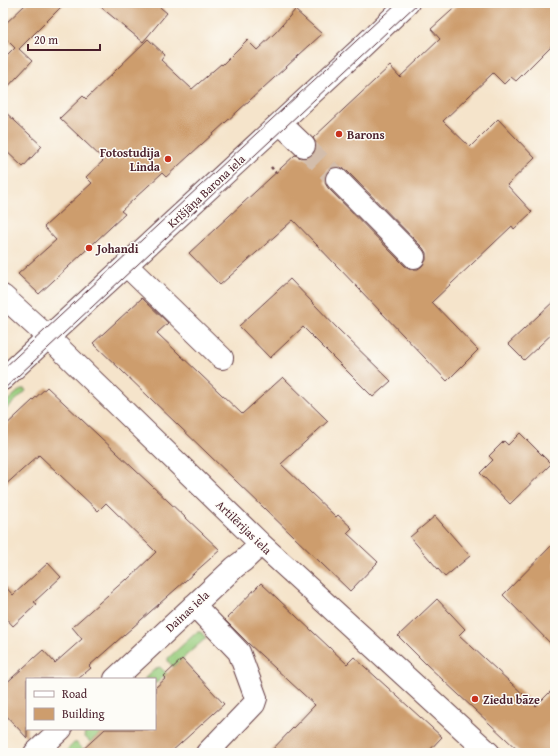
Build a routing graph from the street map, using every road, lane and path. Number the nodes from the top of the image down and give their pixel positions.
1 (408, 3) edge
2 (280, 123) junction
3 (304, 146) tunnel mouth
4 (271, 167) dead end
5 (276, 173) dead end
6 (337, 179) tunnel mouth
7 (414, 258) dead end
8 (126, 266) junction
9 (3, 296) edge
10 (48, 337) junction
11 (222, 358) dead end
12 (3, 379) edge
13 (261, 544) junction
14 (194, 605) junction
15 (115, 678) edge
16 (60, 730) edge
17 (36, 753) edge
18 (207, 753) edge
19 (489, 753) edge

1 - 2 street, Krišjāņa Barona iela
2 - 3 street
2 - 8 street, Krišjāņa Barona iela
4 - 5 path
6 - 7 street
8 - 10 street, Krišjāņa Barona iela
8 - 11 street
9 - 10 street, Artilērijas iela
10 - 12 street, Krišjāņa Barona iela
10 - 13 street, Artilērijas iela
13 - 14 street, Dainas iela
13 - 19 street, Artilērijas iela
14 - 15 street, Dainas iela
14 - 18 street
16 - 17 street

